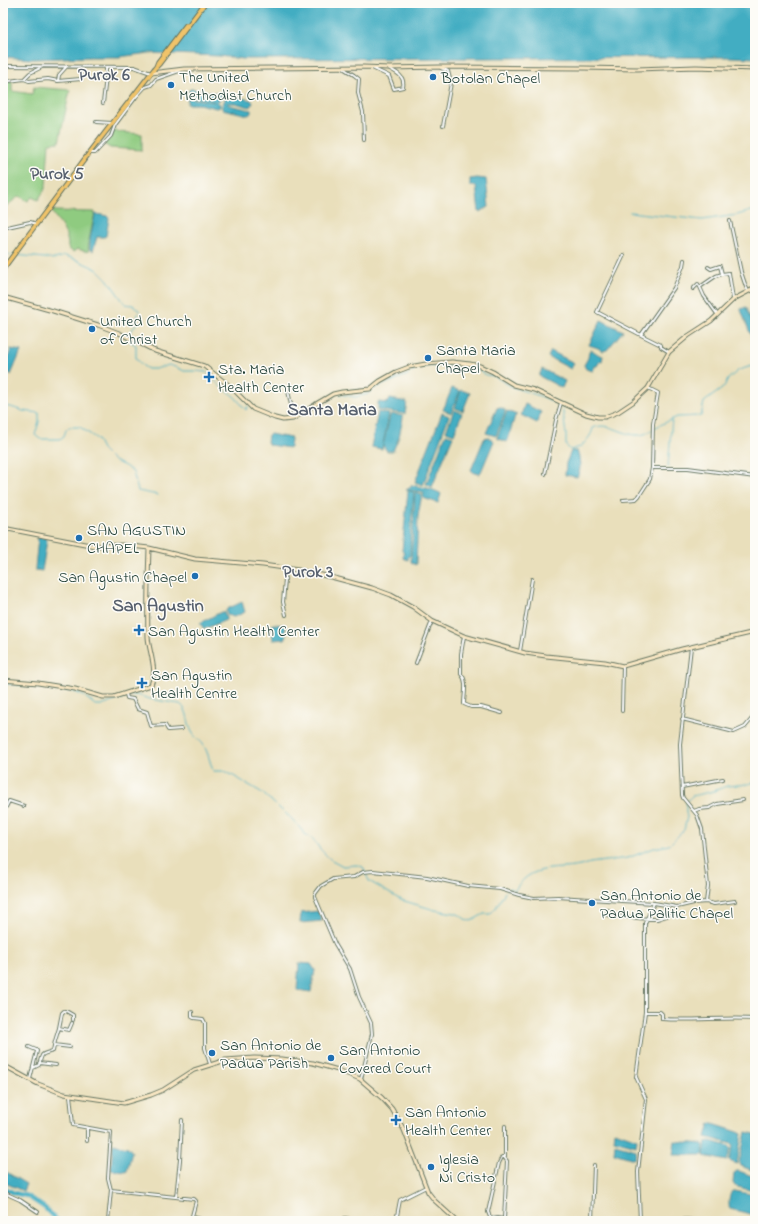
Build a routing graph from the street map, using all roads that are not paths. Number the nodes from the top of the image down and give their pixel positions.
1 (204, 3) edge
2 (3, 66) edge
3 (43, 66) junction
4 (68, 66) junction
5 (106, 67) junction
6 (440, 67) junction
7 (343, 68) junction
8 (371, 68) junction
9 (389, 68) junction
10 (184, 69) junction
11 (755, 69) edge
12 (151, 73) junction
13 (24, 79) junction
14 (81, 79) dead end
15 (9, 80) dead end
16 (58, 81) junction
17 (103, 103) dead end
18 (96, 122) dead end
19 (113, 123) junction
20 (443, 126) dead end
21 (364, 140) dead end
22 (90, 152) junction
23 (730, 221) dead end
24 (37, 224) junction
25 (3, 228) edge
26 (624, 255) dead end
27 (684, 260) dead end
28 (708, 267) dead end
29 (3, 269) edge
30 (722, 274) junction
31 (700, 287) junction
32 (693, 288) dead end
33 (755, 288) edge
34 (748, 291) junction
35 (3, 297) edge
36 (734, 299) junction
37 (718, 315) junction
38 (641, 335) junction
39 (669, 352) junction
40 (648, 388) junction
41 (288, 391) dead end
42 (561, 402) junction
43 (294, 418) junction
44 (652, 468) junction
45 (545, 474) dead end
46 (755, 477) edge
47 (623, 500) dead end
48 (3, 528) edge
49 (149, 548) junction
50 (286, 568) junction
51 (532, 579) dead end
52 (286, 616) dead end
53 (432, 621) junction
54 (755, 632) edge
55 (464, 636) junction
56 (691, 647) junction
57 (520, 651) junction
58 (416, 663) dead end
59 (623, 666) junction
60 (3, 680) edge
61 (126, 694) junction
62 (622, 711) dead end
63 (502, 713) dead end
64 (755, 715) edge
65 (682, 719) junction
66 (181, 729) dead end
67 (723, 779) dead end
68 (682, 787) junction
69 (743, 800) dead end
70 (3, 806) edge
71 (24, 806) dead end
72 (694, 810) junction
73 (734, 901) dead end
74 (706, 902) junction
75 (654, 903) junction
76 (608, 910) dead end
77 (675, 913) dead end
78 (646, 919) junction
79 (192, 1012) dead end
80 (645, 1012) junction
81 (755, 1019) edge
82 (59, 1028) junction
83 (54, 1045) junction
84 (29, 1047) dead end
85 (70, 1047) dead end
86 (39, 1063) junction
87 (210, 1064) junction
88 (3, 1065) edge
89 (56, 1065) dead end
90 (33, 1068) junction
91 (30, 1079) junction
92 (360, 1079) junction
93 (70, 1095) junction
94 (182, 1120) dead end
95 (505, 1126) dead end
96 (87, 1128) junction
97 (87, 1141) dead end
98 (505, 1157) junction
99 (594, 1164) dead end
100 (426, 1188) junction
101 (111, 1190) junction
102 (3, 1192) edge
103 (176, 1197) junction
104 (38, 1212) dead end
105 (504, 1220) edge
106 (108, 1221) edge
107 (208, 1221) edge
108 (340, 1221) edge
109 (360, 1221) edge
110 (396, 1221) edge
111 (457, 1221) edge
112 (592, 1221) edge
113 (640, 1221) edge
114 (661, 1221) edge
115 (699, 1221) edge

1 - 12 highway
2 - 3 street
3 - 4 street
3 - 13 street
4 - 5 street
4 - 16 street
5 - 12 street
5 - 17 street
6 - 9 street
6 - 11 street
6 - 20 street
7 - 8 street
7 - 10 street
7 - 21 street
8 - 9 street
8 - 9 street
10 - 12 street
10 - 22 street
12 - 19 highway
13 - 15 street
13 - 16 street
14 - 16 street
18 - 19 street
19 - 22 highway
22 - 24 highway
23 - 34 street
24 - 25 street
24 - 29 highway
26 - 38 street
27 - 38 street
28 - 30 street
30 - 31 street
30 - 36 street
31 - 32 street
31 - 37 street
33 - 34 street
34 - 36 street
35 - 43 street
36 - 37 street
37 - 39 street
38 - 39 street
39 - 40 street
40 - 42 street
40 - 44 street
41 - 43 street
42 - 43 street
42 - 45 street
44 - 46 street
44 - 47 street
48 - 49 street
49 - 50 street
49 - 61 street
50 - 52 street
50 - 53 street
51 - 57 street
53 - 55 street
53 - 58 street
54 - 56 street
55 - 57 street
55 - 63 street
56 - 59 street
56 - 65 street
57 - 59 street
59 - 62 street
60 - 61 street
61 - 66 street
64 - 65 street
65 - 68 street
67 - 68 street
68 - 72 street
69 - 72 street
70 - 71 street
72 - 74 street
73 - 74 street
74 - 75 street
75 - 78 street
75 - 92 street
76 - 78 street
77 - 78 street
78 - 80 street
79 - 87 street
80 - 81 street
80 - 113 street
82 - 82 street
82 - 83 street
83 - 85 street
83 - 86 street
84 - 90 street
86 - 89 street
86 - 90 street
87 - 92 street
87 - 93 street
88 - 91 street
90 - 91 street
91 - 93 street
92 - 100 street
93 - 96 street
94 - 103 street
95 - 98 street
96 - 97 street
96 - 101 street
98 - 105 street
98 - 105 street
99 - 112 street
100 - 110 street
100 - 111 street
101 - 103 street
101 - 106 street
102 - 104 street
103 - 107 street
108 - 109 street
114 - 115 street

